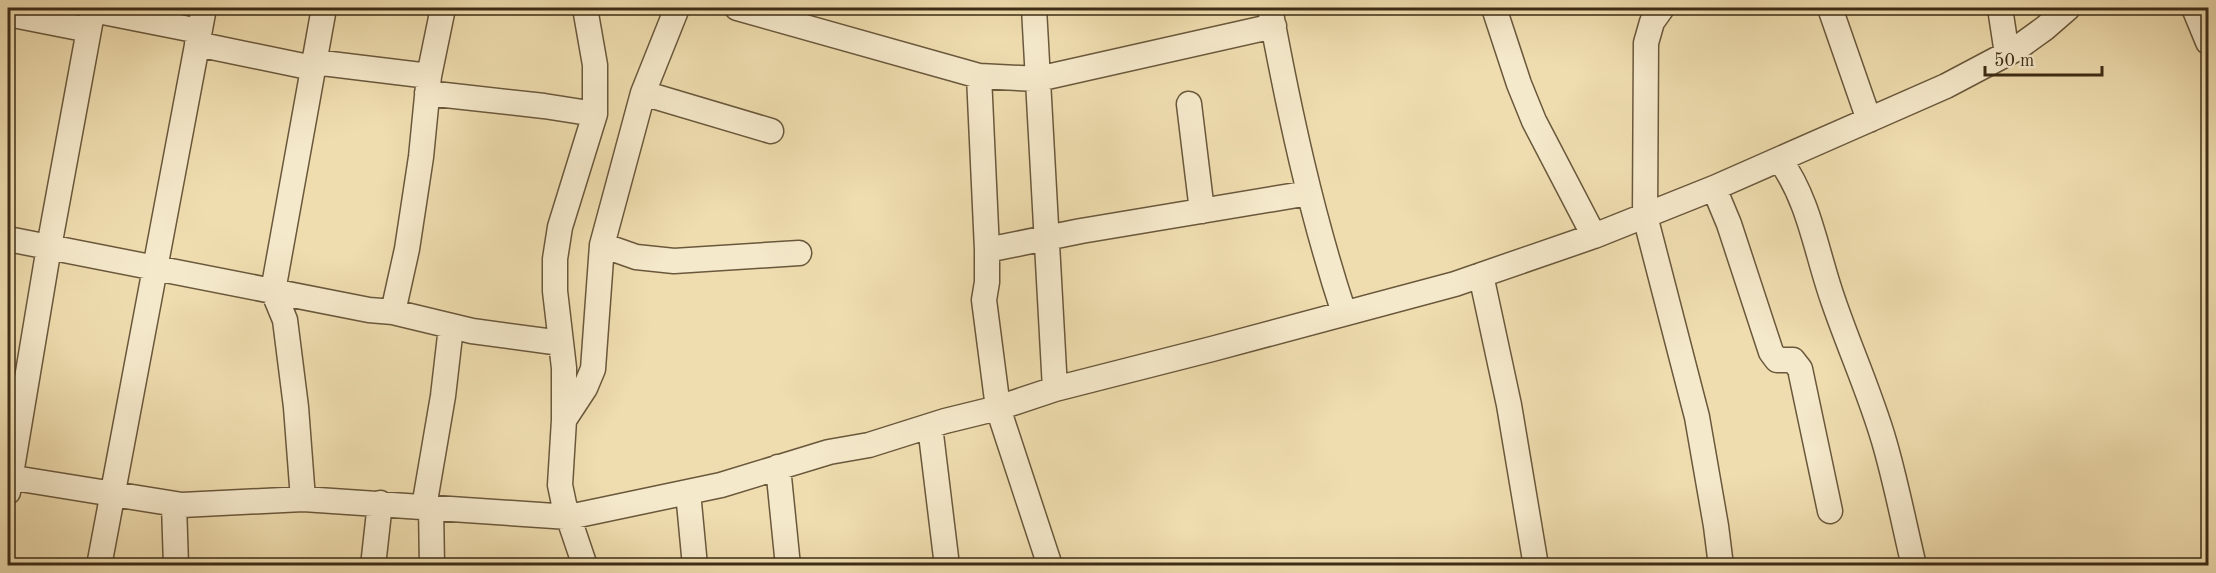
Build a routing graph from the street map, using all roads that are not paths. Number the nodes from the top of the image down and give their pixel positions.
1 (204, 8) edge
2 (324, 8) edge
3 (443, 8) edge
4 (585, 8) edge
5 (677, 8) edge
6 (737, 8) edge
7 (1034, 8) edge
8 (1494, 8) edge
9 (1662, 8) edge
10 (1830, 8) edge
11 (2000, 8) edge
12 (2194, 8) edge
13 (2054, 13) edge
14 (8, 14) edge
15 (92, 16) edge
16 (1272, 17) edge
17 (198, 38) junction
18 (2208, 42) edge
19 (2007, 54) junction
20 (313, 65) junction
21 (980, 76) junction
22 (1038, 79) junction
23 (428, 85) junction
24 (643, 93) junction
25 (1189, 104) dead end
26 (596, 114) junction
27 (1869, 120) junction
28 (771, 131) dead end
29 (1780, 160) junction
30 (1714, 188) junction
31 (1309, 193) junction
32 (1202, 211) junction
33 (1645, 216) junction
34 (1594, 236) junction
35 (1047, 237) junction
36 (8, 239) edge
37 (602, 244) junction
38 (49, 247) junction
39 (987, 250) junction
40 (799, 254) dead end
41 (156, 267) junction
42 (1481, 275) junction
43 (273, 291) junction
44 (393, 312) junction
45 (1344, 313) junction
46 (451, 327) junction
47 (561, 343) junction
48 (1055, 388) junction
49 (998, 408) junction
50 (564, 420) junction
51 (930, 426) junction
52 (778, 467) junction
53 (9, 483) edge
54 (688, 492) junction
55 (113, 495) junction
56 (303, 499) junction
57 (174, 504) junction
58 (380, 504) junction
59 (427, 507) junction
60 (1830, 511) dead end
61 (569, 517) junction
62 (99, 566) edge
63 (176, 566) edge
64 (373, 566) edge
65 (432, 566) edge
66 (585, 566) edge
67 (695, 566) edge
68 (788, 566) edge
69 (947, 566) edge
70 (1050, 566) edge
71 (1536, 566) edge
72 (1721, 566) edge
73 (1914, 566) edge

1 - 17 street
2 - 20 street
3 - 23 street
4 - 26 street
5 - 24 street
6 - 21 street
7 - 22 street
8 - 34 street
9 - 33 street
10 - 27 street
11 - 19 street
12 - 18 street
13 - 19 street
14 - 15 street
15 - 17 street
15 - 38 street
16 - 22 street
16 - 31 street
17 - 20 street
17 - 41 street
19 - 27 street
20 - 23 street
20 - 43 street
21 - 22 street
21 - 39 street
22 - 35 street
23 - 26 street
23 - 44 street
24 - 28 street
24 - 37 street
25 - 32 street
26 - 47 street
27 - 29 street
29 - 30 street
29 - 73 street
30 - 33 street
30 - 60 street
31 - 32 street
31 - 45 street
32 - 35 street
33 - 34 street
33 - 72 street
34 - 42 street
35 - 39 street
35 - 48 street
36 - 38 street
37 - 40 street
37 - 50 street
38 - 41 street
38 - 53 street
39 - 49 street
41 - 43 street
41 - 55 street
42 - 45 street
42 - 71 street
43 - 44 street
43 - 56 street
44 - 46 street
45 - 48 street
46 - 47 street
46 - 59 street
47 - 50 street
48 - 49 street
49 - 51 street
49 - 70 street
50 - 61 street
51 - 52 street
51 - 69 street
52 - 54 street
52 - 68 street
53 - 55 street
54 - 61 street
54 - 67 street
55 - 57 street
55 - 62 street
56 - 57 street
56 - 58 street
57 - 63 street
58 - 59 street
58 - 64 street
59 - 61 street
59 - 65 street
61 - 66 street

